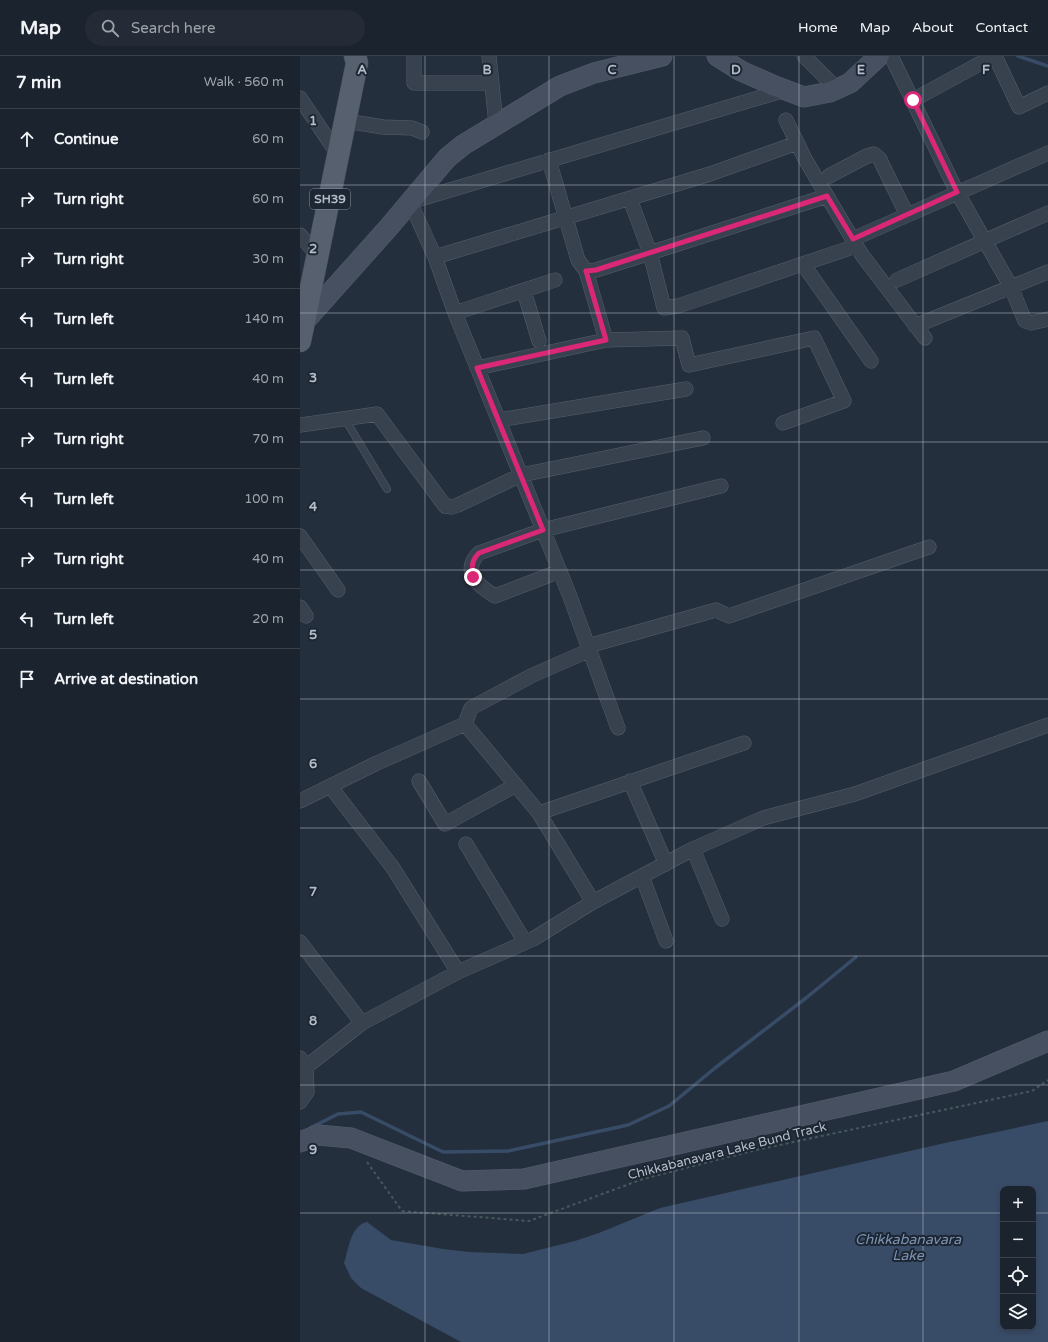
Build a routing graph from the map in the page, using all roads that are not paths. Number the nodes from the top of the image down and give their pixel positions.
1 (348, 56) edge
2 (355, 56) edge
3 (414, 56) edge
4 (489, 56) edge
5 (662, 56) edge
6 (717, 56) edge
7 (804, 56) edge
8 (879, 56) edge
9 (891, 56) edge
10 (995, 56) edge
11 (492, 83) junction
12 (837, 89) junction
13 (785, 90) junction
14 (1048, 93) edge
15 (300, 98) edge
16 (913, 100) junction
17 (786, 120) dead end
18 (346, 121) junction
19 (496, 124) junction
20 (422, 132) dead end
21 (797, 143) junction
22 (334, 148) junction
23 (1048, 153) edge
24 (549, 160) junction
25 (829, 176) dead end
26 (957, 192) junction
27 (827, 196) junction
28 (630, 198) junction
29 (410, 202) junction
30 (1048, 213) edge
31 (907, 215) junction
32 (566, 218) junction
33 (854, 242) junction
34 (984, 242) junction
35 (309, 245) edge
36 (650, 253) junction
37 (434, 258) junction
38 (803, 264) junction
39 (586, 271) junction
40 (1048, 272) edge
41 (555, 280) dead end
42 (897, 280) dead end
43 (300, 282) edge
44 (1011, 287) junction
45 (524, 291) junction
46 (455, 313) junction
47 (1048, 319) edge
48 (916, 326) junction
49 (302, 327) edge
50 (926, 338) dead end
51 (606, 340) junction
52 (539, 341) dead end
53 (871, 361) dead end
54 (477, 368) junction
55 (686, 389) dead end
56 (345, 419) junction
57 (499, 420) junction
58 (783, 423) dead end
59 (300, 425) edge
60 (703, 438) dead end
61 (520, 475) junction
62 (722, 486) dead end
63 (387, 489) dead end
64 (543, 530) junction
65 (300, 536) edge
66 (929, 547) dead end
67 (560, 571) junction
68 (338, 590) dead end
69 (589, 648) junction
70 (465, 724) junction
71 (1048, 725) edge
72 (618, 728) dead end
73 (744, 743) dead end
74 (630, 780) junction
75 (419, 781) dead end
76 (516, 785) junction
77 (330, 786) junction
78 (300, 801) edge
79 (539, 813) junction
80 (466, 844) dead end
81 (693, 849) junction
82 (666, 864) junction
83 (642, 876) junction
84 (592, 902) junction
85 (722, 919) dead end
86 (666, 941) dead end
87 (300, 942) edge
88 (526, 942) junction
89 (458, 972) junction
90 (362, 1023) junction
91 (1048, 1041) edge
92 (303, 1062) edge
93 (300, 1102) edge
94 (300, 1142) edge

1 - 22 main road
2 - 18 main road
3 - 11 street
4 - 11 street
5 - 19 street
6 - 13 street
7 - 12 street
8 - 12 street
9 - 16 street
10 - 14 street
10 - 16 street
11 - 19 street
12 - 13 street
13 - 24 street
15 - 22 street
16 - 26 street
17 - 21 street
18 - 20 street
18 - 22 main road
19 - 29 street
21 - 27 street
21 - 28 street
22 - 35 main road
23 - 26 street
24 - 29 street
24 - 32 street
25 - 31 street
26 - 31 street
26 - 34 street
27 - 33 street
27 - 36 street
28 - 32 street
28 - 36 street
29 - 37 street
29 - 49 street
30 - 34 street
31 - 33 street
32 - 37 street
32 - 39 street
33 - 38 street
33 - 48 street
34 - 42 street
34 - 44 street
35 - 43 main road
35 - 49 main road
36 - 38 street
36 - 39 street
37 - 46 street
38 - 53 street
39 - 51 street
40 - 44 street
41 - 45 street
44 - 47 street
44 - 48 street
45 - 46 street
45 - 52 street
46 - 54 street
48 - 50 street
51 - 54 street
51 - 58 street
54 - 57 street
55 - 57 street
56 - 59 street
56 - 61 street
56 - 63 lane
57 - 61 street
60 - 61 street
61 - 64 street
62 - 64 street
64 - 67 street
64 - 67 street
65 - 68 street
66 - 69 street
67 - 69 street
69 - 70 street
69 - 72 street
70 - 76 street
70 - 77 street
71 - 81 street
73 - 74 street
74 - 79 street
74 - 82 street
75 - 76 street
76 - 79 street
77 - 78 street
77 - 89 street
79 - 84 street
80 - 88 street
81 - 82 street
81 - 85 street
82 - 83 street
83 - 84 street
83 - 86 street
84 - 88 street
87 - 90 street
88 - 89 street
89 - 90 street
90 - 92 street
91 - 94 street
92 - 93 street

